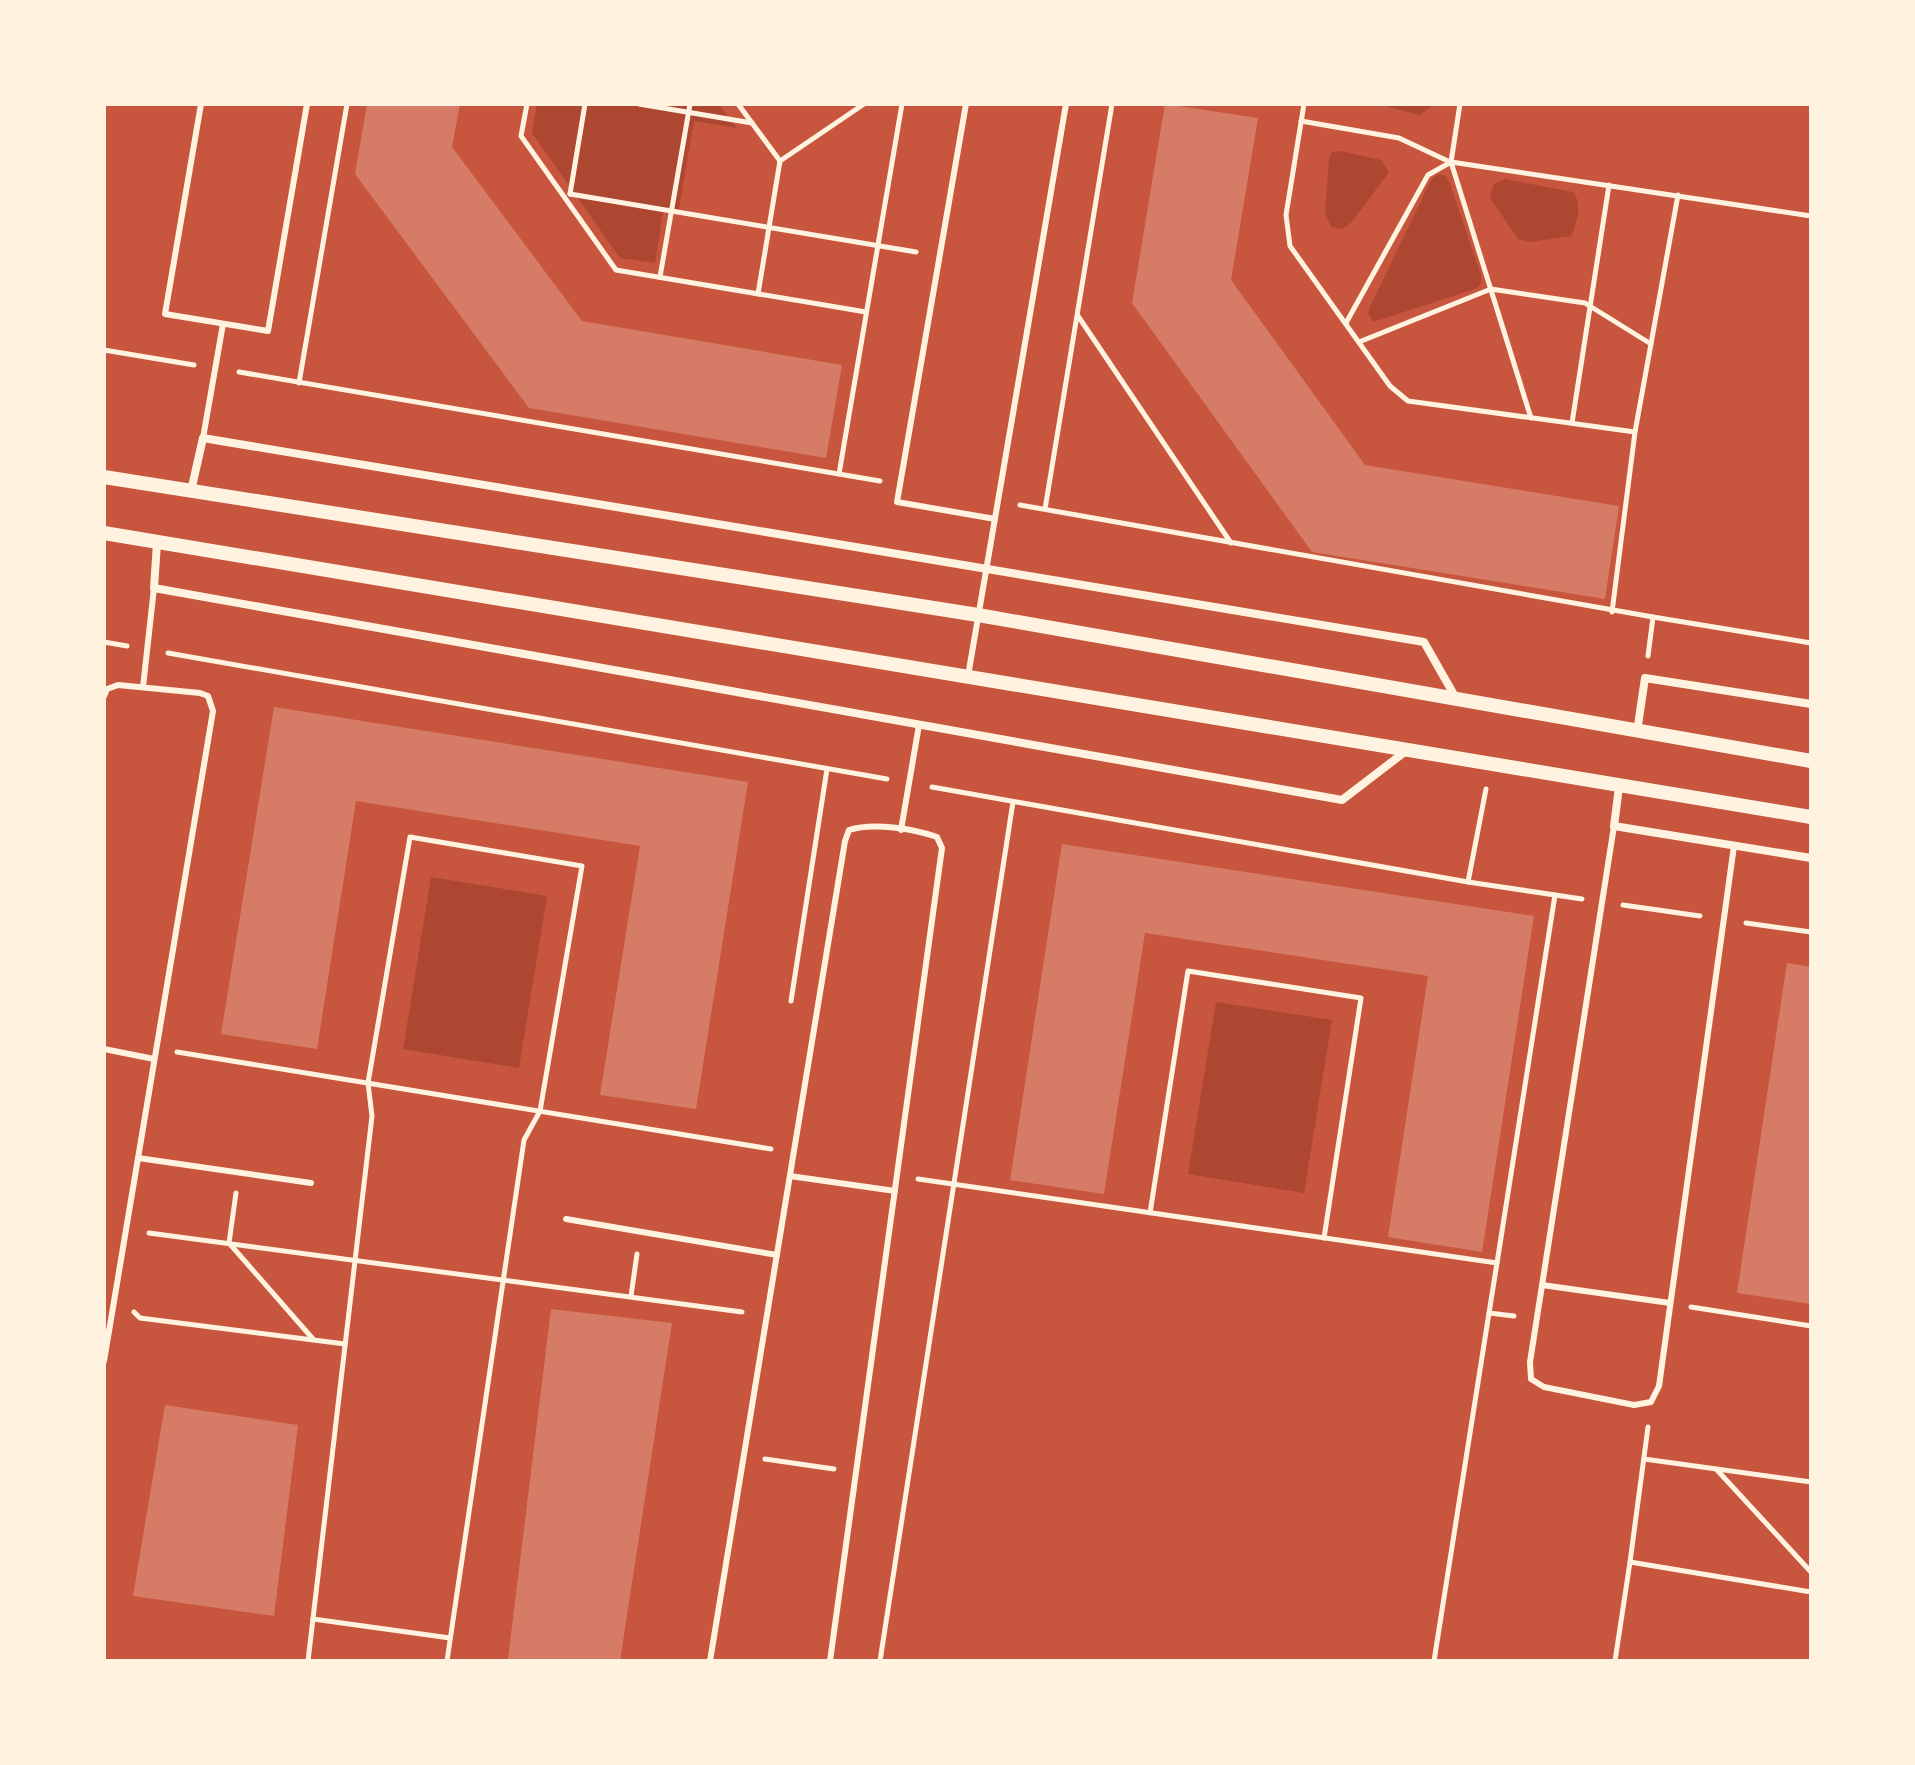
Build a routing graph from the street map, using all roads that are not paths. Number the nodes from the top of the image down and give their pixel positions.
1 (201, 104) edge
2 (307, 104) edge
3 (966, 104) edge
4 (1066, 104) edge
5 (223, 324) junction
6 (203, 438) junction
7 (104, 477) edge
8 (191, 491) junction
9 (995, 519) junction
10 (104, 533) edge
11 (157, 543) junction
12 (987, 567) junction
13 (154, 588) junction
14 (978, 615) junction
15 (968, 676) junction
16 (143, 687) junction
17 (104, 696) edge
18 (1458, 702) junction
19 (1811, 704) edge
20 (919, 725) junction
21 (1636, 733) junction
22 (1407, 750) junction
23 (1811, 761) edge
24 (1619, 787) junction
25 (1811, 817) edge
26 (1614, 826) junction
27 (901, 830) junction
28 (1734, 846) junction
29 (1811, 858) edge
30 (104, 1049) edge
31 (154, 1059) junction
32 (138, 1158) junction
33 (790, 1176) junction
34 (311, 1183) dead end
35 (895, 1191) junction
36 (566, 1219) dead end
37 (777, 1255) junction
38 (1542, 1285) junction
39 (1670, 1303) junction
40 (104, 1361) edge
41 (710, 1661) edge
42 (830, 1661) edge

1 - 5 lane
2 - 5 lane
3 - 9 lane
4 - 9 lane
5 - 6 lane
6 - 8 street
6 - 12 street
7 - 8 street
8 - 14 street
9 - 12 lane
10 - 11 street
11 - 13 street
11 - 15 street
12 - 14 lane
12 - 18 street
13 - 16 lane
13 - 20 street
14 - 15 lane
14 - 18 street
15 - 22 street
16 - 17 lane
16 - 31 lane
18 - 21 street
19 - 21 street
20 - 22 street
20 - 27 lane
21 - 23 street
22 - 24 street
24 - 25 street
24 - 26 street
26 - 28 street
26 - 38 lane
27 - 33 lane
27 - 35 lane
28 - 29 street
28 - 39 lane
30 - 31 lane
31 - 32 lane
32 - 34 lane
32 - 40 lane
33 - 35 lane
33 - 37 lane
35 - 42 lane
36 - 37 lane
37 - 41 lane
38 - 39 lane
38 - 39 lane

